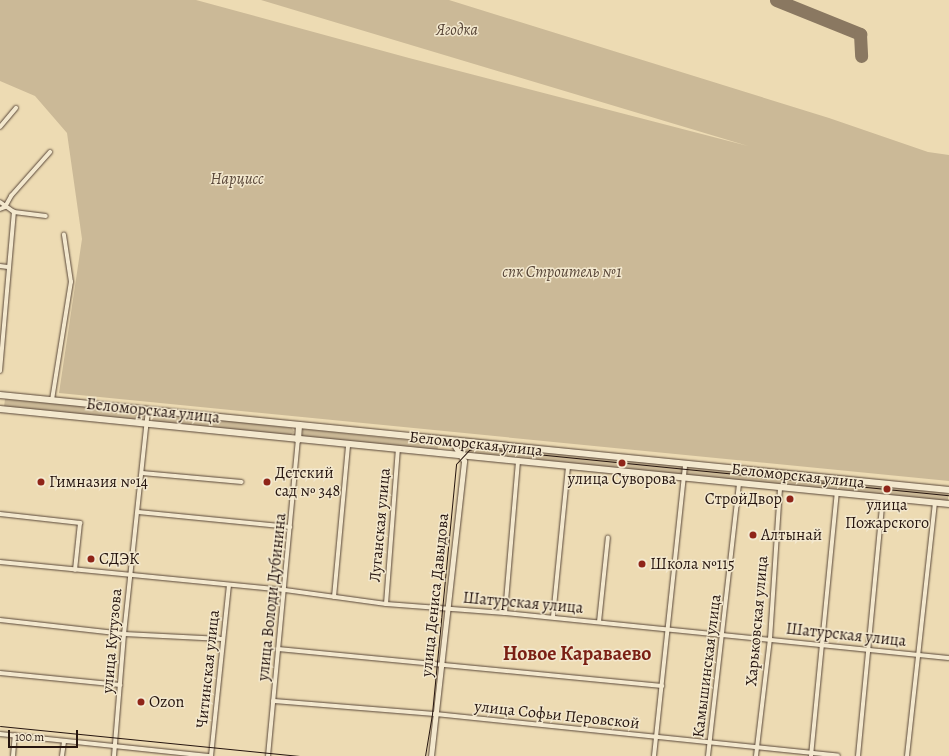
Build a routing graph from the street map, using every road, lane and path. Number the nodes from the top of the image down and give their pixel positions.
1 (16, 108) dead end
2 (0, 127) edge
3 (50, 152) dead end
4 (0, 202) edge
5 (5, 207) junction
6 (0, 209) edge
7 (14, 212) junction
8 (46, 216) dead end
9 (64, 235) dead end
10 (0, 266) edge
11 (8, 267) junction
12 (0, 371) edge
13 (0, 395) edge
14 (52, 400) junction
15 (0, 409) edge
16 (148, 410) junction
17 (147, 423) junction
18 (300, 425) junction
19 (298, 440) junction
20 (451, 440) junction
21 (348, 445) junction
22 (398, 449) junction
23 (462, 455) junction
24 (518, 461) junction
25 (685, 464) junction
26 (568, 466) junction
27 (142, 473) junction
28 (684, 478) junction
29 (242, 482) dead end
30 (739, 483) junction
31 (780, 487) junction
32 (949, 490) edge
33 (837, 493) junction
34 (883, 498) junction
35 (935, 503) junction
36 (949, 504) edge
37 (138, 512) junction
38 (0, 514) edge
39 (290, 527) junction
40 (608, 537) dead end
41 (0, 562) edge
42 (75, 570) junction
43 (131, 575) junction
44 (229, 585) junction
45 (285, 590) junction
46 (334, 597) junction
47 (386, 604) junction
48 (446, 608) junction
49 (505, 613) junction
50 (553, 618) junction
51 (0, 620) edge
52 (599, 622) junction
53 (669, 629) junction
54 (124, 634) junction
55 (724, 635) junction
56 (222, 639) junction
57 (770, 639) junction
58 (823, 645) junction
59 (278, 649) junction
60 (870, 650) junction
61 (917, 654) junction
62 (949, 658) edge
63 (440, 665) junction
64 (0, 673) edge
65 (120, 685) junction
66 (662, 686) junction
67 (273, 701) junction
68 (435, 714) junction
69 (0, 734) edge
70 (15, 735) junction
71 (656, 737) junction
72 (64, 741) junction
73 (710, 742) junction
74 (114, 746) junction
75 (756, 748) junction
76 (811, 755) edge
77 (13, 756) edge
78 (62, 756) edge
79 (114, 756) edge
80 (211, 756) edge
81 (268, 756) edge
82 (431, 756) edge
83 (654, 756) edge
84 (708, 756) edge
85 (756, 756) edge
86 (838, 756) edge
87 (858, 756) edge
88 (907, 756) edge

1 - 2 street
3 - 5 street
4 - 5 street
5 - 6 street
5 - 7 street
7 - 8 street
7 - 11 street
9 - 14 street
10 - 11 street
11 - 12 street
13 - 14 main road, Беломорская улица
14 - 16 main road, Беломорская улица
15 - 17 main road, Беломорская улица
16 - 17 street, улица Кутузова
16 - 18 main road, Беломорская улица
17 - 19 main road, Беломорская улица
17 - 27 street, улица Кутузова
18 - 19 main road
18 - 20 main road, Беломорская улица
19 - 21 main road, Беломорская улица
19 - 39 street, улица Володи Дубинина
20 - 23 street
20 - 25 main road, Беломорская улица
21 - 22 main road, Беломорская улица
21 - 46 street
22 - 23 main road, Беломорская улица
22 - 47 street, Луганская улица
23 - 24 main road, Беломорская улица
23 - 48 street, улица Дениса Давыдова
24 - 26 main road, Беломорская улица
24 - 49 street
25 - 28 street
25 - 32 main road, Беломорская улица
26 - 28 main road, Беломорская улица
26 - 50 street
27 - 29 street
27 - 37 street, улица Кутузова
28 - 30 main road, Беломорская улица
28 - 53 street
30 - 31 main road, Беломорская улица
30 - 55 street, Камышинская улица
31 - 33 main road, Беломорская улица
31 - 57 street, Харьковская улица
33 - 34 main road, Беломорская улица
33 - 58 street
34 - 35 main road, Беломорская улица
34 - 60 street
35 - 36 main road, Беломорская улица
35 - 61 street
37 - 39 street
37 - 43 street, улица Кутузова
38 - 42 street
39 - 45 street, улица Володи Дубинина
40 - 52 street
41 - 42 street, Шатурская улица
42 - 43 street, Шатурская улица
43 - 44 street, Шатурская улица
43 - 54 street, улица Кутузова
44 - 45 street, Шатурская улица
44 - 56 street, Читинская улица
45 - 46 street, Шатурская улица
45 - 59 street, улица Володи Дубинина
46 - 47 street, Шатурская улица
47 - 48 street, Шатурская улица
48 - 49 street, Шатурская улица
48 - 63 street, улица Дениса Давыдова
49 - 50 street, Шатурская улица
50 - 52 street, Шатурская улица
51 - 54 street
52 - 53 street, Шатурская улица
53 - 55 street, Шатурская улица
53 - 66 street
54 - 56 street
54 - 65 street, улица Кутузова
55 - 57 street, Шатурская улица
55 - 73 street, Камышинская улица
56 - 80 street, Читинская улица
57 - 58 street, Шатурская улица
57 - 75 street, Харьковская улица
58 - 60 street, Шатурская улица
58 - 76 street
59 - 63 street
59 - 67 street, улица Володи Дубинина
60 - 61 street, Шатурская улица
60 - 87 street
61 - 62 street, Шатурская улица
61 - 88 street
63 - 66 street
63 - 68 street, улица Дениса Давыдова
64 - 65 street
65 - 74 street, улица Кутузова
66 - 71 street
67 - 68 street, улица Софьи Перовской
67 - 81 street, улица Володи Дубинина
68 - 71 street, улица Софьи Перовской
68 - 82 street, улица Дениса Давыдова
69 - 70 street
70 - 72 street
70 - 77 street
71 - 73 street, улица Софьи Перовской
71 - 83 street
72 - 74 street
72 - 78 street
73 - 75 street, улица Софьи Перовской
73 - 84 street, Камышинская улица
74 - 79 street, улица Кутузова
74 - 80 street
75 - 76 street, улица Софьи Перовской
75 - 85 street, Харьковская улица
76 - 86 street, улица Софьи Перовской

